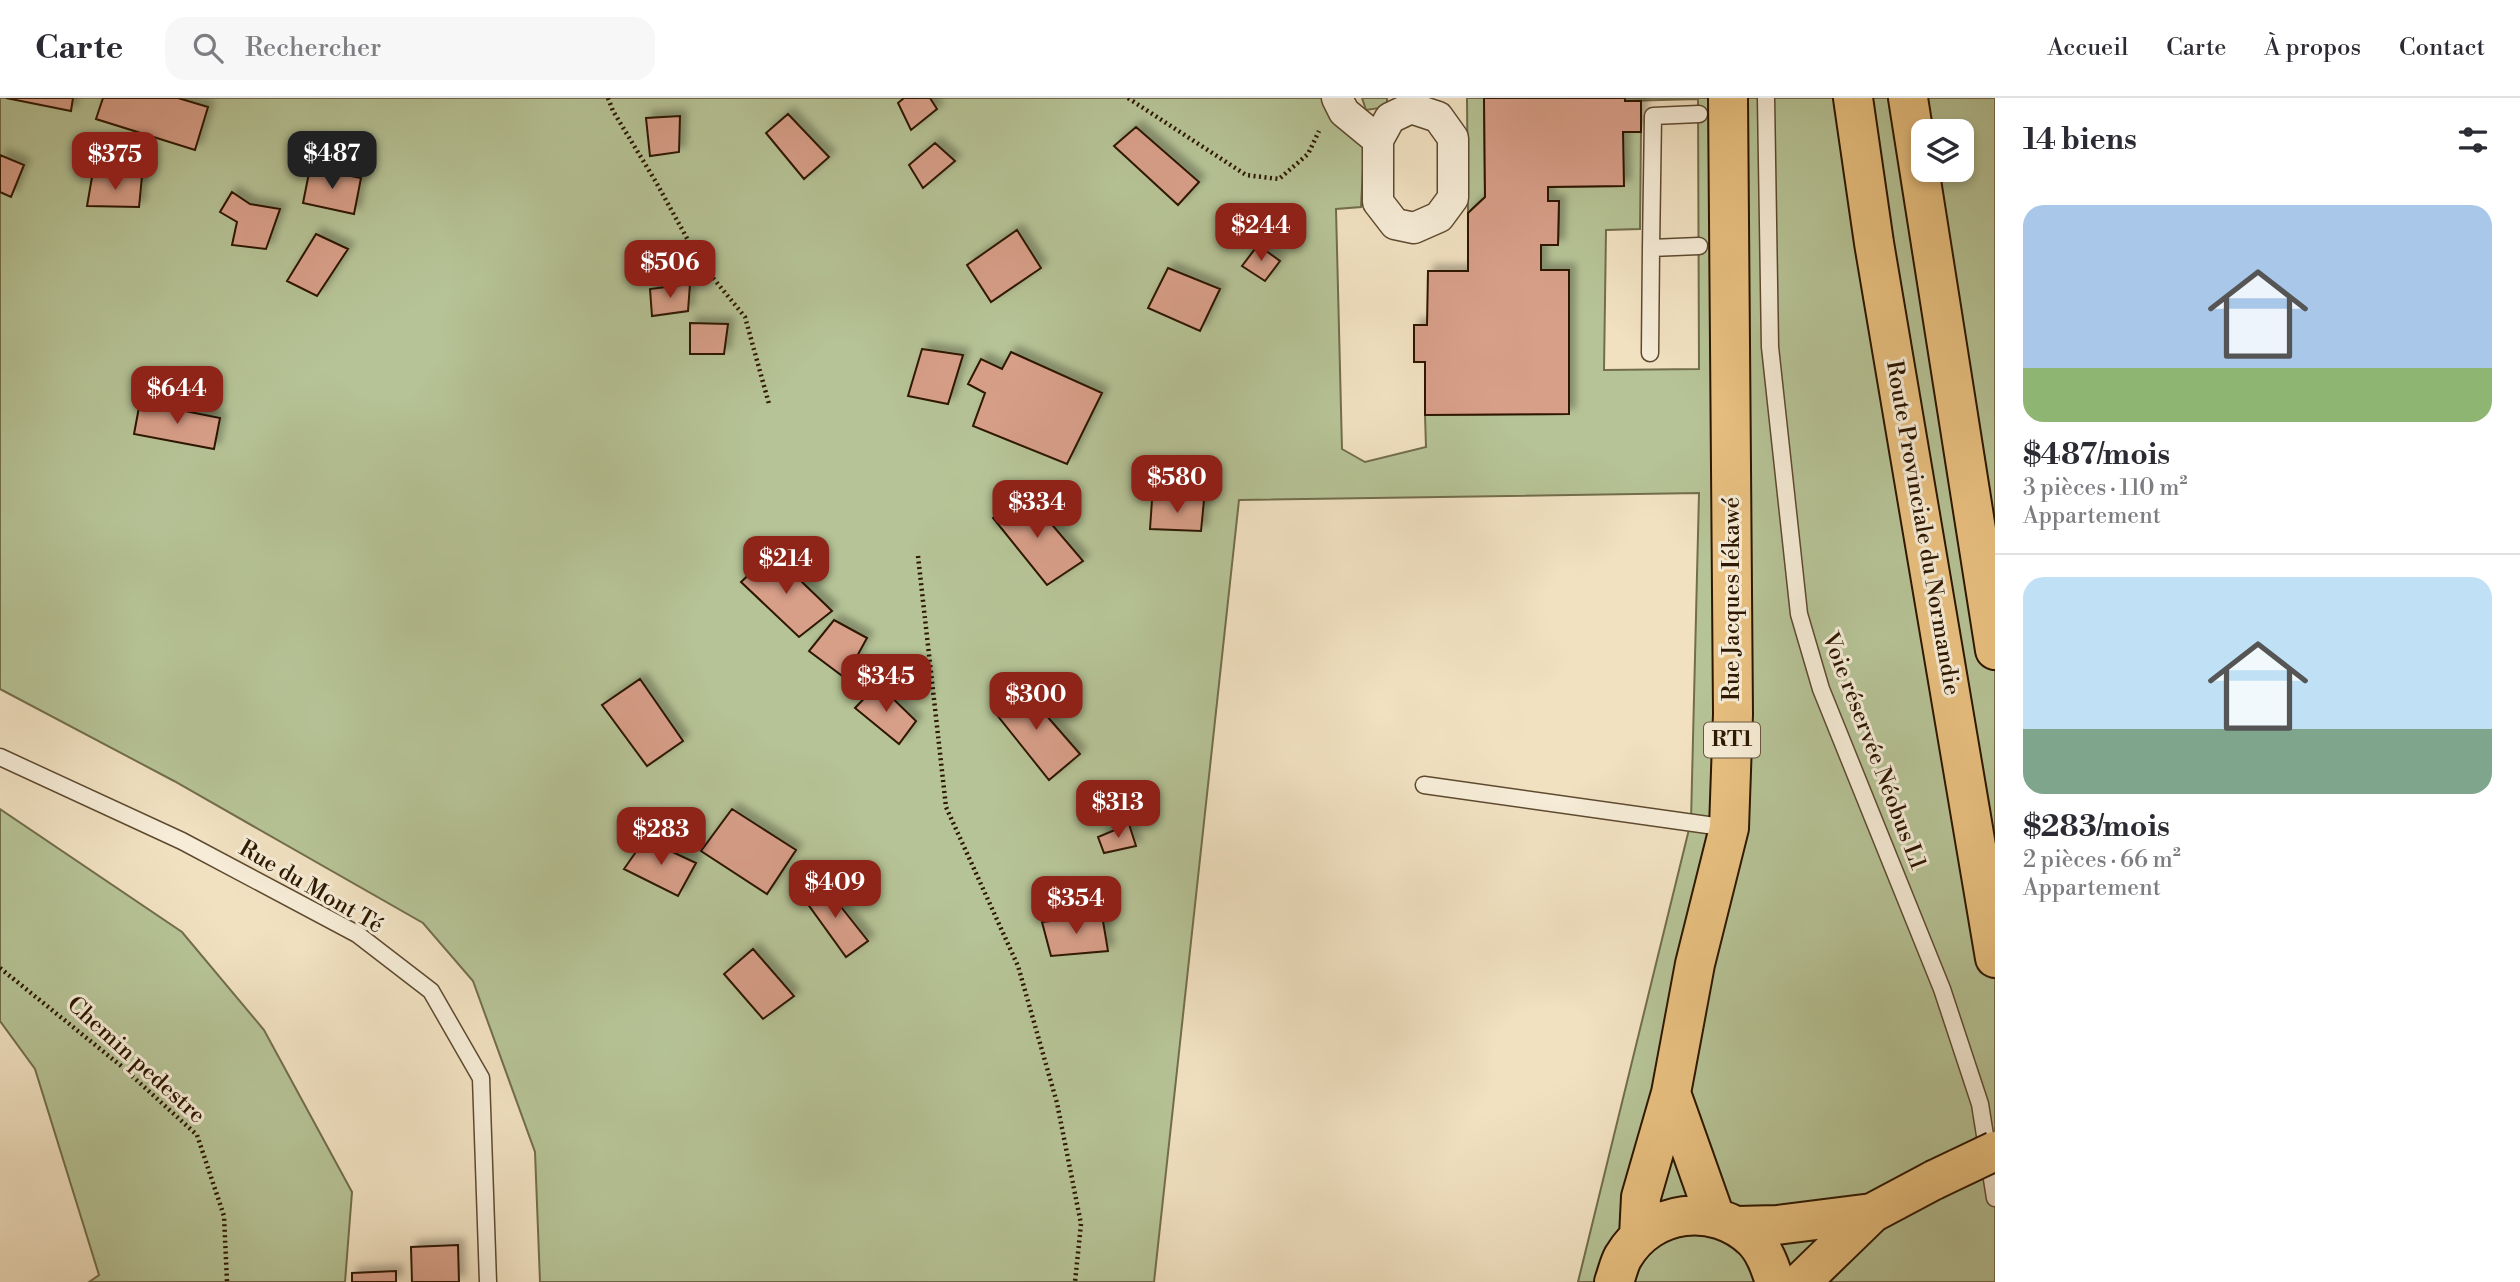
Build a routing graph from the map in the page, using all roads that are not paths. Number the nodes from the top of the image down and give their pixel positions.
1 (1766, 98) edge
2 (1853, 98) edge
3 (1908, 98) edge
4 (1714, 106) edge
5 (1331, 109) edge
6 (1378, 140) dead end
7 (1699, 246) dead end
8 (1651, 248) junction
9 (1650, 353) dead end
10 (1995, 650) edge
11 (0, 757) edge
12 (1424, 785) dead end
13 (1728, 828) junction
14 (1995, 958) edge
15 (1671, 1093) junction
16 (1995, 1150) edge
17 (1995, 1198) edge
18 (1872, 1213) junction
19 (1726, 1221) junction
20 (1639, 1236) junction
21 (488, 1282) edge
22 (1614, 1282) edge
23 (1775, 1282) edge
24 (1801, 1282) edge

1 - 17 lane, Voie réservée Néobus L1
2 - 14 main road, Route Provinciale du Normandie
3 - 10 main road
4 - 8 lane
4 - 13 main road, Rue Jacques Iékawé / RT1
5 - 6 street
7 - 8 lane
8 - 9 lane
11 - 21 lane, Rue du Mont Té
12 - 13 lane
13 - 15 main road, Rue Jacques Iékawé / RT1
15 - 19 main road
15 - 20 main road, Rue Jacques Iékawé / RT1
16 - 18 main road, bridge
18 - 19 main road
18 - 24 main road
19 - 20 main road
19 - 23 main road
20 - 22 main road

